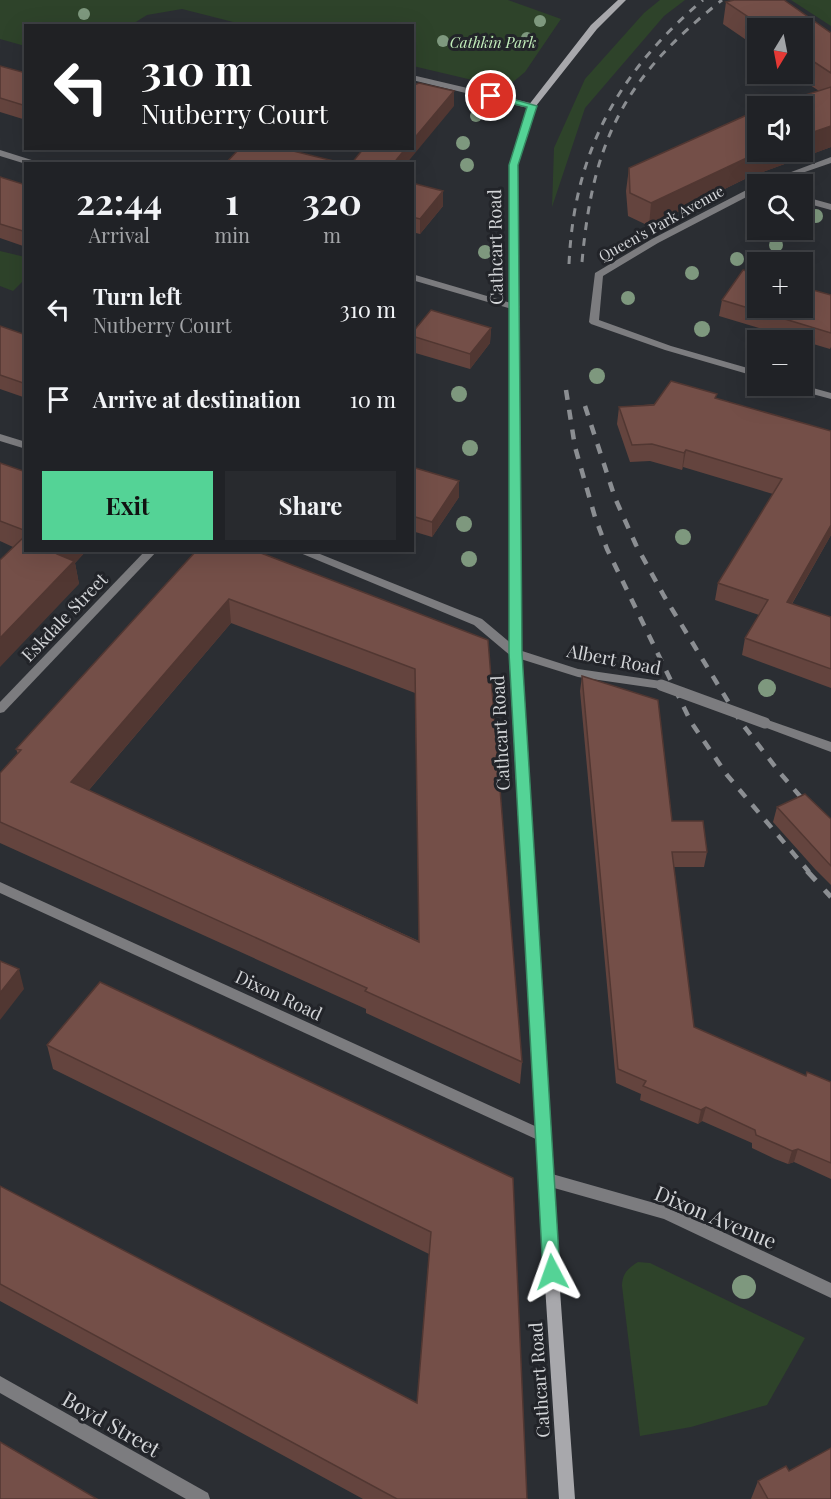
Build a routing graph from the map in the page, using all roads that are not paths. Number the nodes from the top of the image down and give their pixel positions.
1 (622, 0) edge
2 (414, 77) edge
3 (532, 106) junction
4 (0, 153) edge
5 (831, 160) edge
6 (29, 162) edge
7 (792, 174) edge
8 (747, 192) edge
9 (813, 202) edge
10 (831, 207) edge
11 (414, 278) edge
12 (515, 307) junction
13 (747, 371) edge
14 (813, 391) edge
15 (831, 396) edge
16 (0, 437) edge
17 (24, 445) edge
18 (151, 552) edge
19 (303, 552) edge
20 (515, 653) junction
21 (0, 709) edge
22 (831, 747) edge
23 (0, 887) edge
24 (543, 1136) junction
25 (545, 1179) junction
26 (831, 1291) edge
27 (0, 1384) edge
28 (202, 1499) edge
29 (567, 1499) edge

1 - 3 street, Cathcart Road
2 - 3 street
3 - 12 street, Cathcart Road
4 - 6 street
5 - 7 street, Queen's Park Avenue
8 - 13 street, Queen's Park Avenue
9 - 10 street
11 - 12 street
12 - 20 street, Cathcart Road
14 - 15 street
16 - 17 street
18 - 21 street, Eskdale Street
19 - 20 street, Albert Road
20 - 22 street, Albert Road, bridge
20 - 24 street, Cathcart Road
23 - 24 street, Dixon Road
24 - 25 street, Cathcart Road
25 - 26 street, Dixon Avenue
25 - 29 street, Cathcart Road
27 - 28 street, Boyd Street

